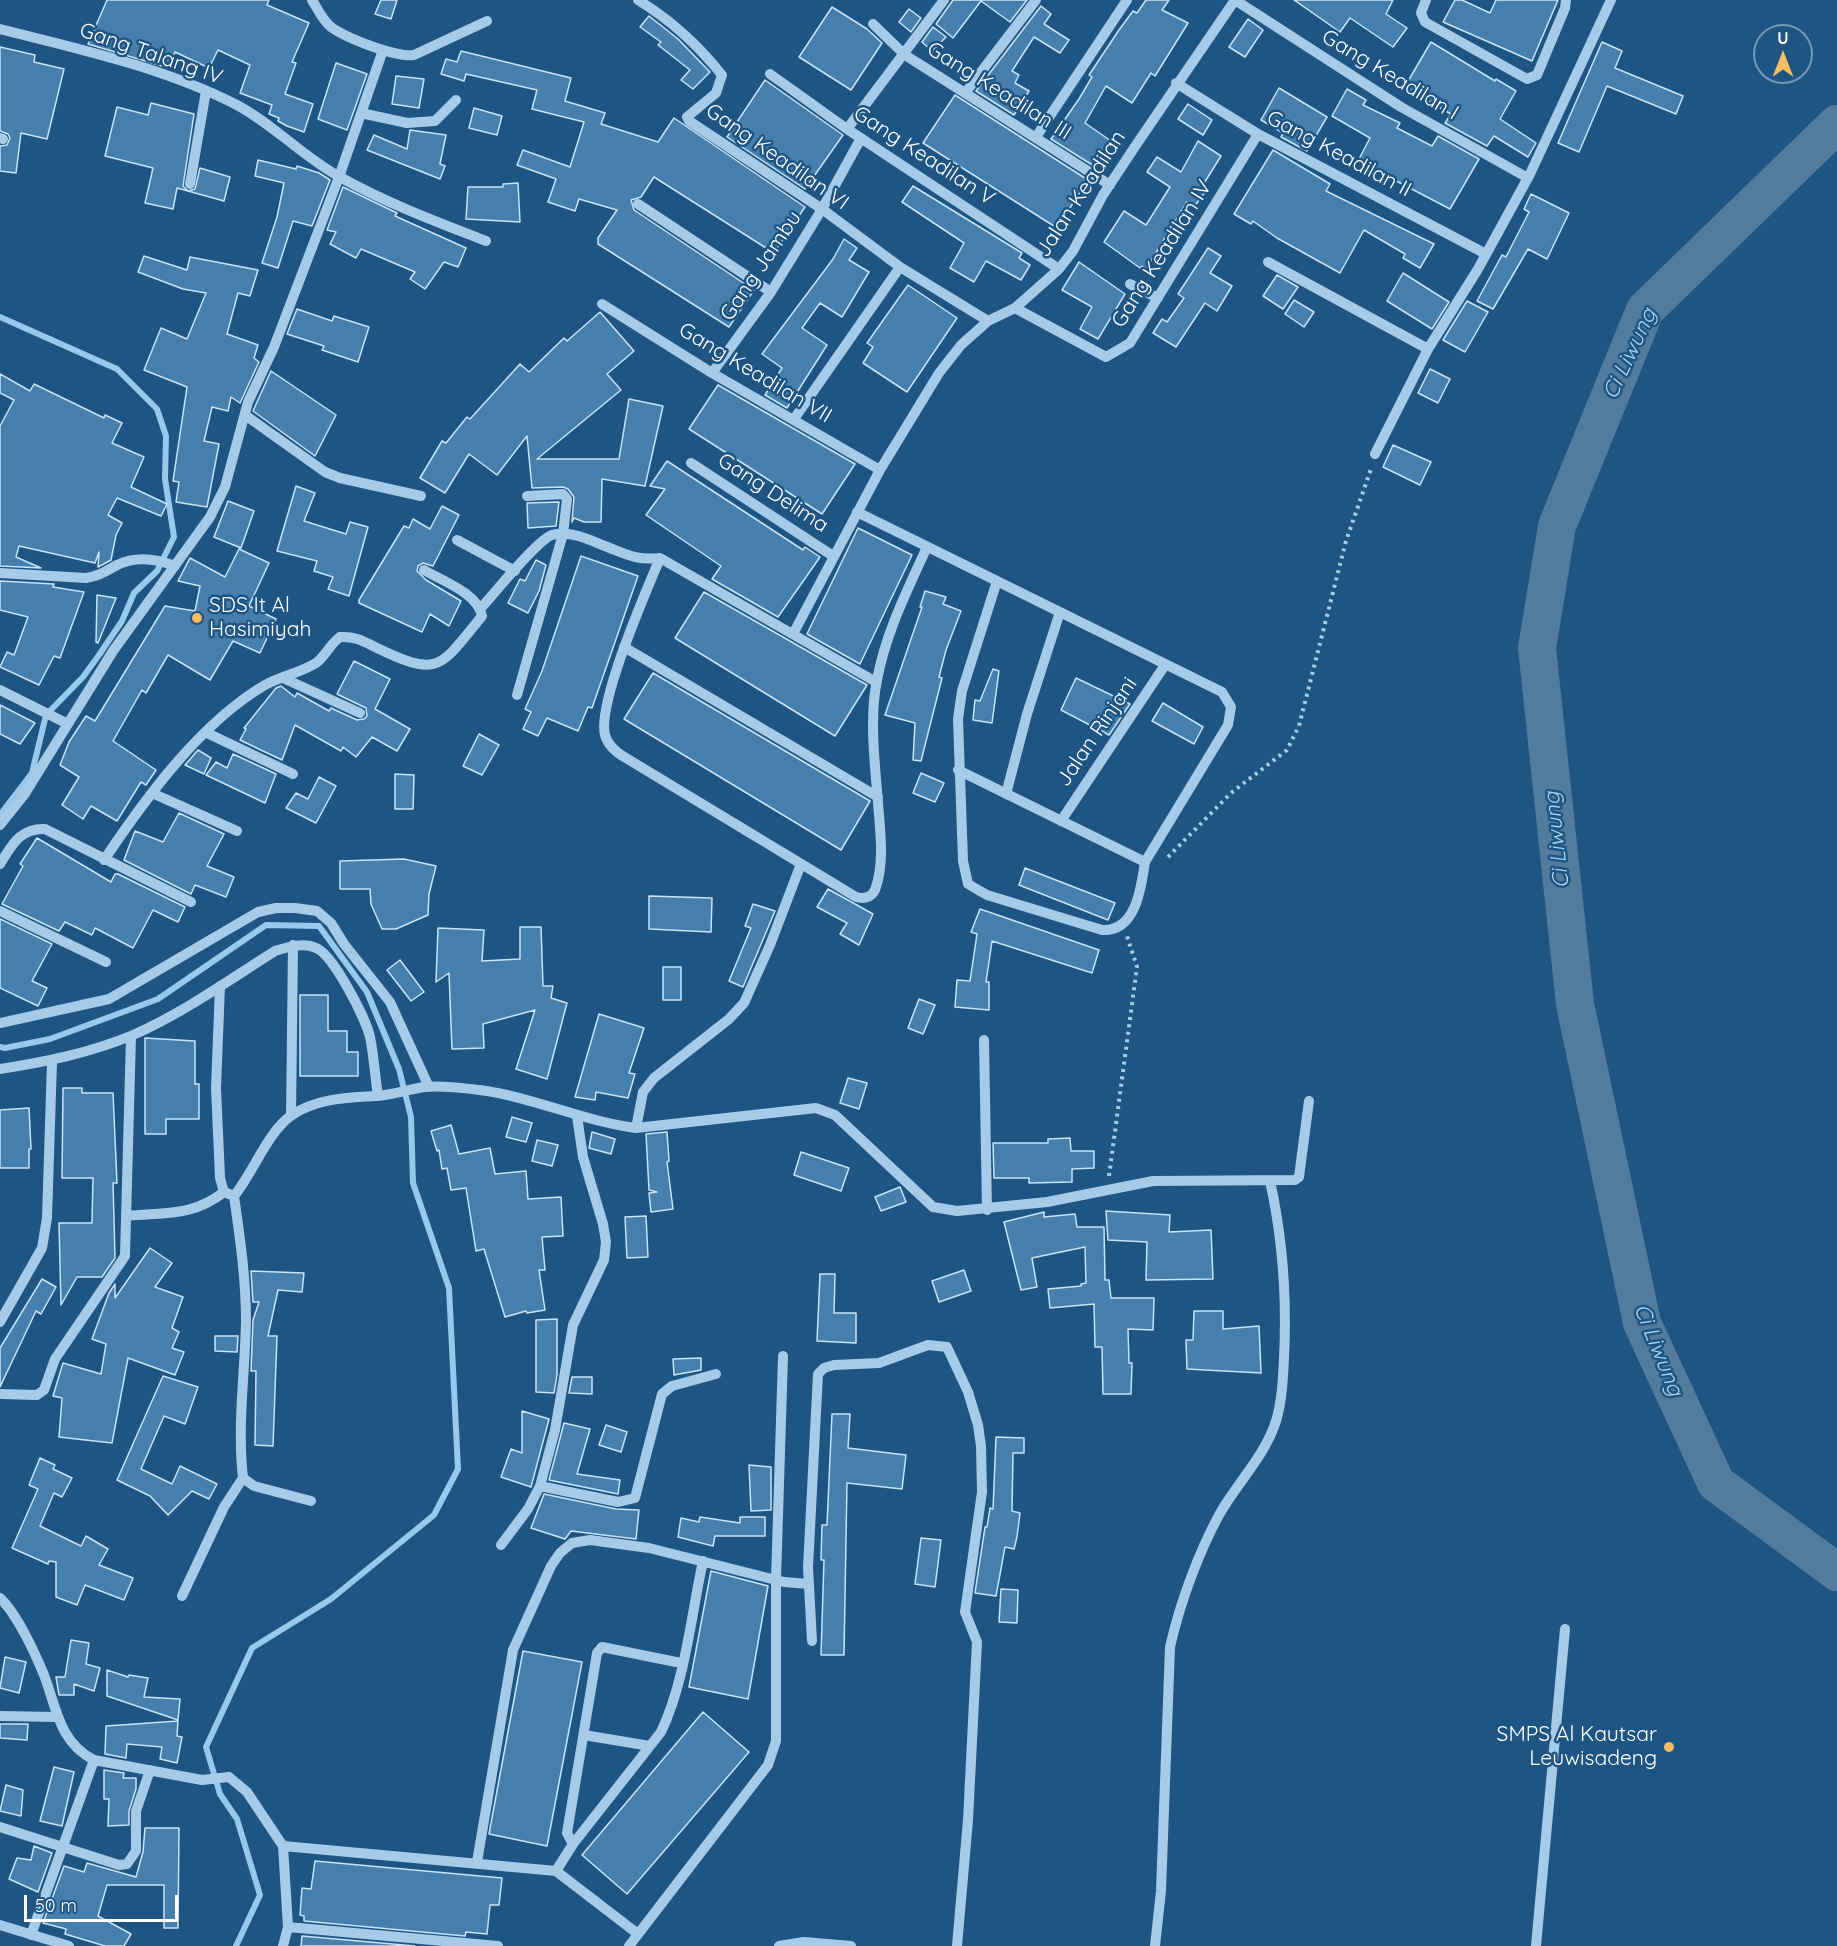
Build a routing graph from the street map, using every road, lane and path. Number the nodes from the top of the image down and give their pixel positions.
1 (312, 0) edge
2 (638, 0) edge
3 (944, 0) edge
4 (1036, 0) edge
5 (1127, 0) edge
6 (1235, 0) edge
7 (1426, 0) edge
8 (1566, 0) edge
9 (1611, 0) edge
10 (487, 21) dead end
11 (873, 24) dead end
12 (0, 29) edge
13 (383, 50) junction
14 (905, 55) junction
15 (770, 74) dead end
16 (1176, 84) junction
17 (206, 91) junction
18 (965, 93) junction
19 (456, 100) dead end
20 (361, 113) junction
21 (847, 129) junction
22 (1258, 134) junction
23 (1036, 137) junction
24 (861, 138) junction
25 (339, 177) junction
26 (1528, 178) junction
27 (190, 184) dead end
28 (1110, 185) junction
29 (638, 204) dead end
30 (822, 209) junction
31 (486, 241) dead end
32 (1486, 254) junction
33 (1268, 262) dead end
34 (900, 267) junction
35 (1059, 269) junction
36 (1130, 284) dead end
37 (771, 292) junction
38 (1158, 298) junction
39 (607, 306) dead end
40 (1014, 308) junction
41 (988, 321) junction
42 (1428, 349) junction
43 (712, 373) junction
44 (245, 415) junction
45 (794, 419) junction
46 (1375, 454) joint
47 (691, 463) dead end
48 (880, 470) junction
49 (421, 495) dead end
50 (527, 496) dead end
51 (857, 512) junction
52 (563, 534) junction
53 (457, 540) dead end
54 (927, 547) junction
55 (833, 556) junction
56 (660, 558) junction
57 (171, 565) junction
58 (424, 570) dead end
59 (515, 572) junction
60 (0, 573) edge
61 (997, 581) junction
62 (480, 609) junction
63 (1060, 612) junction
64 (793, 634) junction
65 (624, 647) junction
66 (1165, 665) junction
67 (283, 678) junction
68 (876, 682) junction
69 (0, 690) edge
70 (517, 695) dead end
71 (360, 713) dead end
72 (60, 720) junction
73 (207, 733) junction
74 (958, 770) junction
75 (292, 774) dead end
76 (152, 793) junction
77 (1006, 794) junction
78 (878, 797) junction
79 (1061, 821) junction
80 (0, 825) edge
81 (237, 831) dead end
82 (1166, 859) dead end
83 (104, 860) junction
84 (1145, 862) junction
85 (0, 864) edge
86 (801, 864) junction
87 (190, 902) dead end
88 (0, 911) edge
89 (1122, 927) junction
90 (292, 945) junction
91 (106, 962) dead end
92 (220, 986) junction
93 (0, 1024) edge
94 (131, 1036) junction
95 (984, 1040) dead end
96 (52, 1062) junction
97 (0, 1069) edge
98 (424, 1087) junction
99 (378, 1096) junction
100 (1309, 1101) dead end
101 (291, 1116) junction
102 (577, 1116) junction
103 (636, 1128) junction
104 (1270, 1181) junction
105 (1107, 1190) junction
106 (229, 1194) junction
107 (987, 1210) junction
108 (126, 1216) junction
109 (0, 1322) edge
110 (783, 1356) dead end
111 (716, 1374) dead end
112 (0, 1394) edge
113 (243, 1478) junction
114 (540, 1486) junction
115 (311, 1501) dead end
116 (501, 1545) dead end
117 (703, 1561) junction
118 (780, 1580) junction
119 (806, 1584) junction
120 (182, 1596) dead end
121 (0, 1598) edge
122 (1565, 1629) dead end
123 (812, 1641) dead end
124 (681, 1662) junction
125 (0, 1716) edge
126 (57, 1717) junction
127 (584, 1735) junction
128 (650, 1746) junction
129 (94, 1760) junction
130 (150, 1770) junction
131 (0, 1827) edge
132 (573, 1844) junction
133 (283, 1846) junction
134 (64, 1847) junction
135 (477, 1862) junction
136 (556, 1871) junction
137 (0, 1925) edge
138 (288, 1927) junction
139 (638, 1934) junction
140 (31, 1935) junction
141 (479, 1944) edge
142 (69, 1946) edge
143 (284, 1946) edge
144 (498, 1946) edge
145 (629, 1946) edge
146 (779, 1946) edge
147 (851, 1946) edge
148 (957, 1946) edge
149 (1155, 1946) edge
150 (1536, 1946) edge

1 - 13 street
2 - 30 street, Gang Keadilan VI
3 - 14 street
4 - 18 street
5 - 23 street
6 - 16 street, Jalan Keadilan
6 - 26 street, Gang Keadilan I
7 - 8 street
9 - 26 street
10 - 13 street
11 - 14 street, Gang Keadilan III
12 - 17 street, Gang Talang IV
13 - 20 street
14 - 18 street, Gang Keadilan III
14 - 21 street
15 - 21 street, Gang Keadilan V
16 - 22 street, Gang Keadilan II
16 - 28 street, Jalan Keadilan
17 - 25 street, Gang Talang IV
17 - 27 street
18 - 23 street, Gang Keadilan III
19 - 20 street
20 - 25 street
21 - 24 street, Gang Keadilan V
22 - 32 street, Gang Keadilan II
22 - 38 street, Gang Keadilan IV
23 - 28 street, Gang Keadilan III
24 - 30 street, Gang Jambu
24 - 35 street, Gang Keadilan V
25 - 31 street, Gang Talang IV
25 - 44 street
26 - 32 street
28 - 35 street, Jalan Keadilan
29 - 37 street
30 - 34 street, Gang Keadilan VI
30 - 37 street, Gang Jambu
32 - 42 street
33 - 42 street
34 - 41 street, Gang Keadilan VI
34 - 45 street
35 - 40 street, Jalan Keadilan
36 - 38 street
37 - 43 street, Gang Jambu
38 - 40 street, Gang Keadilan IV
39 - 43 street, Gang Keadilan VII
40 - 41 street, Jalan Keadilan
41 - 48 street, Jalan Keadilan
42 - 46 street
43 - 45 street, Gang Keadilan VII
44 - 49 street
44 - 57 street
45 - 48 street, Gang Keadilan VII
46 - 82 path
47 - 55 street, Gang Delima
48 - 51 street, Jalan Keadilan
50 - 52 street
51 - 54 street
51 - 55 street, Jalan Keadilan
52 - 56 street
52 - 59 street
52 - 70 street
53 - 59 street
54 - 61 street
54 - 68 street
55 - 64 street, Jalan Keadilan
56 - 64 street
56 - 65 street
57 - 60 street
57 - 72 street
58 - 62 street
59 - 62 street
61 - 63 street
61 - 74 street
62 - 67 street
63 - 66 street
63 - 77 street
64 - 68 street
65 - 78 street
65 - 86 street
66 - 79 street, Jalan Rinjani
66 - 84 street
67 - 71 street
67 - 73 street
68 - 78 street
69 - 72 street
72 - 80 street
73 - 75 street
73 - 76 street
74 - 77 street
74 - 89 street
76 - 81 street
76 - 83 street
77 - 79 street
78 - 86 street
79 - 84 street
83 - 85 street
83 - 87 street
84 - 89 street
86 - 103 street
88 - 91 street
89 - 105 path
90 - 92 street
90 - 99 street
90 - 101 street
92 - 94 street
92 - 106 street
93 - 98 street
94 - 96 street
94 - 108 street
95 - 107 street
96 - 97 street
96 - 109 street
98 - 99 street
98 - 102 street
99 - 101 street
100 - 104 street
101 - 106 street
102 - 103 street
102 - 114 street
103 - 107 street
104 - 105 street
104 - 149 street
105 - 107 street
106 - 108 street
106 - 113 street
108 - 112 street
110 - 118 street
111 - 114 street
113 - 115 street
113 - 120 street
114 - 116 street
117 - 118 street
117 - 124 street
117 - 135 street
118 - 119 street
118 - 139 street
119 - 123 street
119 - 148 street
121 - 126 street
122 - 150 street
124 - 127 street
124 - 128 street
125 - 126 street
126 - 129 street
127 - 128 street
127 - 132 street
128 - 132 street
129 - 130 street
129 - 134 street
130 - 133 street
130 - 134 street
131 - 134 street
132 - 136 street
133 - 135 street
133 - 138 street
134 - 140 street
135 - 136 street
136 - 139 street
137 - 140 street
138 - 141 street
138 - 143 street
139 - 145 street
140 - 142 street
141 - 144 street
146 - 147 street

